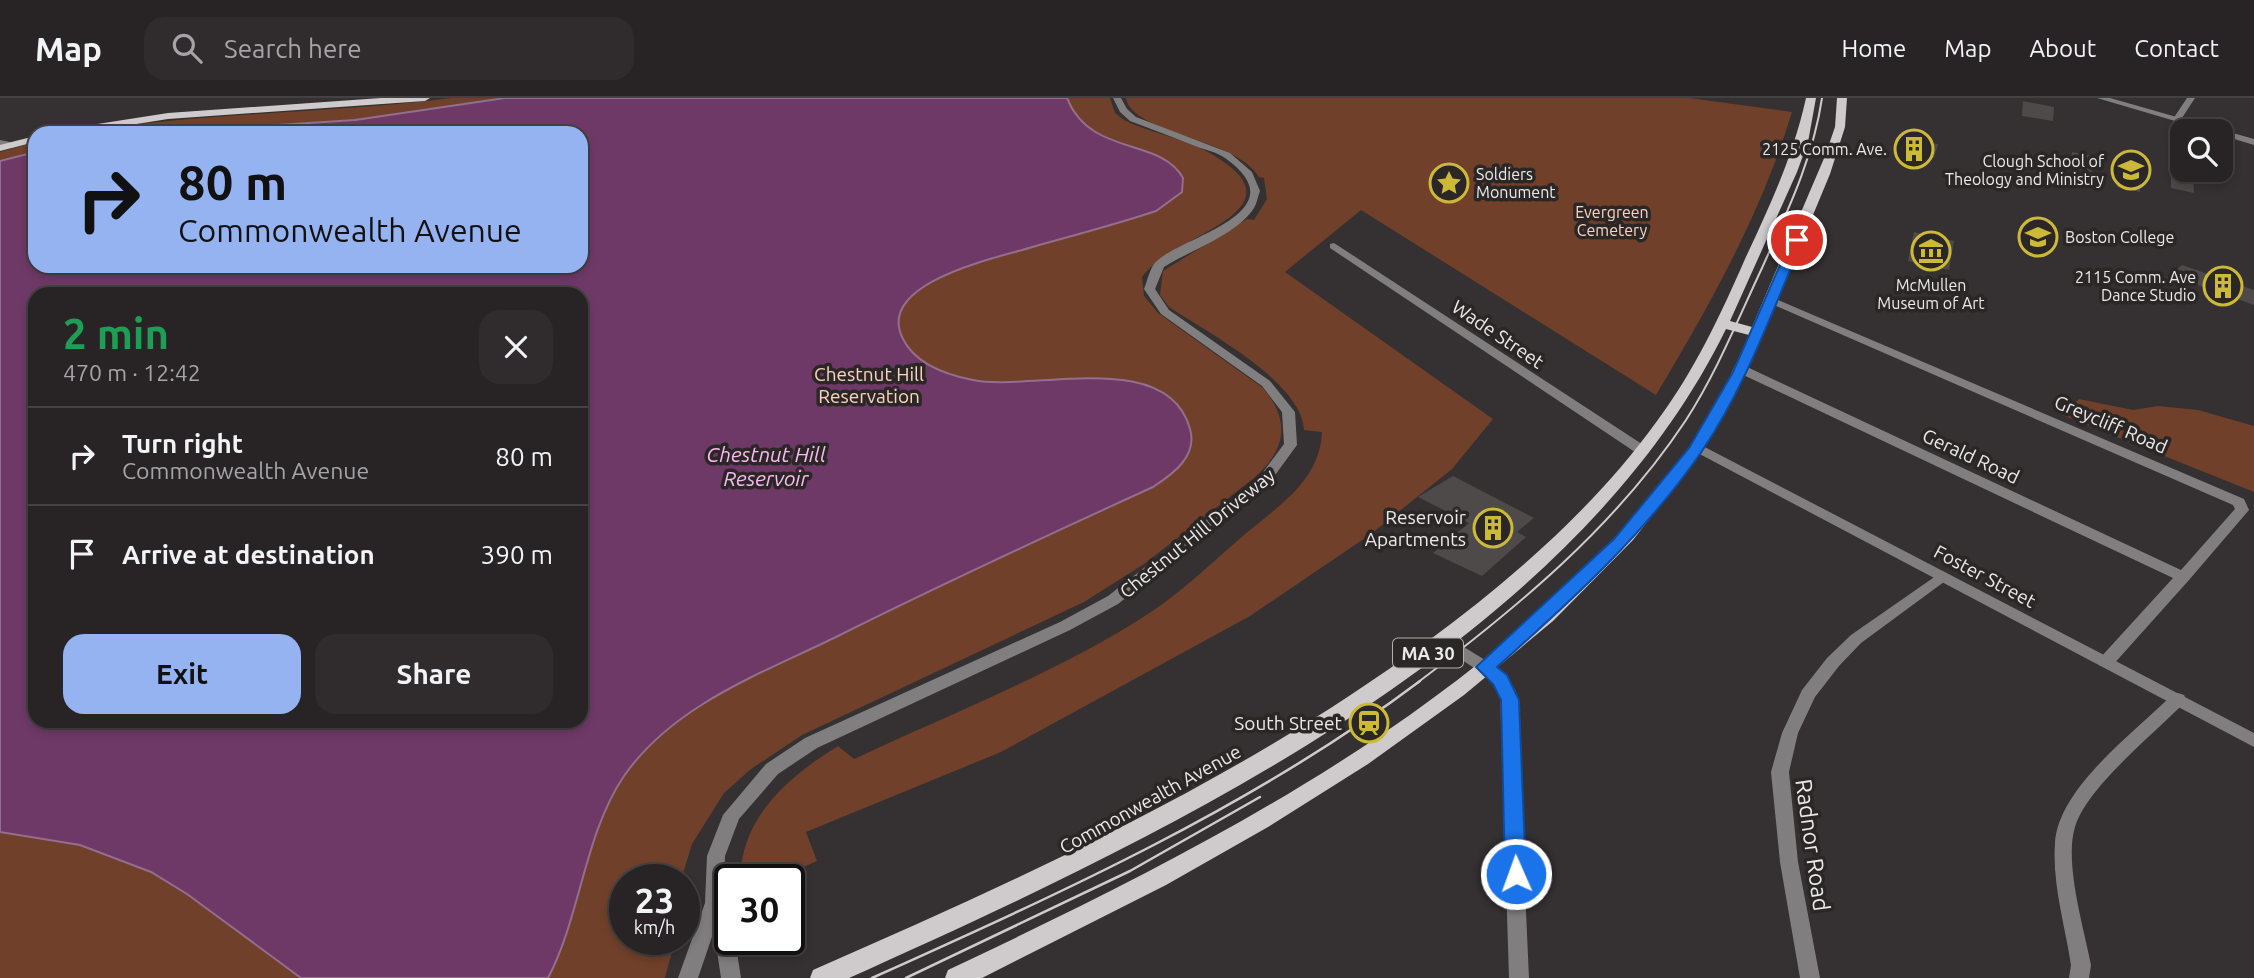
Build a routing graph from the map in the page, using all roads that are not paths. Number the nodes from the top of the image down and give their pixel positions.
1 (425, 98) edge
2 (1117, 98) edge
3 (1811, 98) edge
4 (1842, 98) edge
5 (2101, 98) edge
6 (2191, 98) edge
7 (2177, 119) joint
8 (104, 126) edge
9 (2233, 136) edge
10 (28, 140) edge
11 (2254, 142) edge
12 (4, 145) edge
13 (1334, 246) dead end
14 (1771, 300) junction
15 (1720, 323) junction
16 (1757, 332) junction
17 (1741, 369) junction
18 (1697, 447) junction
19 (1643, 451) junction
20 (1943, 576) junction
21 (2184, 577) junction
22 (1444, 640) junction
23 (2106, 662) junction
24 (1485, 667) junction
25 (2178, 699) junction
26 (2254, 741) edge
27 (716, 864) edge
28 (714, 903) edge
29 (727, 955) edge
30 (688, 978) edge
31 (731, 978) edge
32 (822, 978) edge
33 (957, 978) edge
34 (1519, 978) edge
35 (1810, 978) edge
36 (2079, 978) edge

1 - 8 main road
2 - 27 street, Chestnut Hill Driveway
3 - 15 main road, Commonwealth Avenue / MA 30
4 - 14 main road, MA 30
5 - 7 street
6 - 7 street
9 - 11 street
10 - 12 main road
13 - 19 street, Wade Street
14 - 16 main road, MA 30
14 - 21 street, Greycliff Road
15 - 16 main road
15 - 19 main road, Commonwealth Avenue / MA 30
16 - 17 main road, MA 30
17 - 18 main road, MA 30
17 - 21 street, Gerald Road
18 - 20 street, Foster Street
18 - 24 main road, MA 30
19 - 22 main road, Commonwealth Avenue / MA 30
20 - 23 street, Foster Street
20 - 35 street, Radnor Road
21 - 23 street, Greycliff Road
22 - 24 street
22 - 32 main road, Commonwealth Avenue / MA 30
23 - 25 street, Foster Street
24 - 33 main road, MA 30
24 - 34 street
25 - 26 street, Foster Street
25 - 36 street
28 - 30 street, Chestnut Hill Driveway
29 - 31 street, Chestnut Hill Driveway

